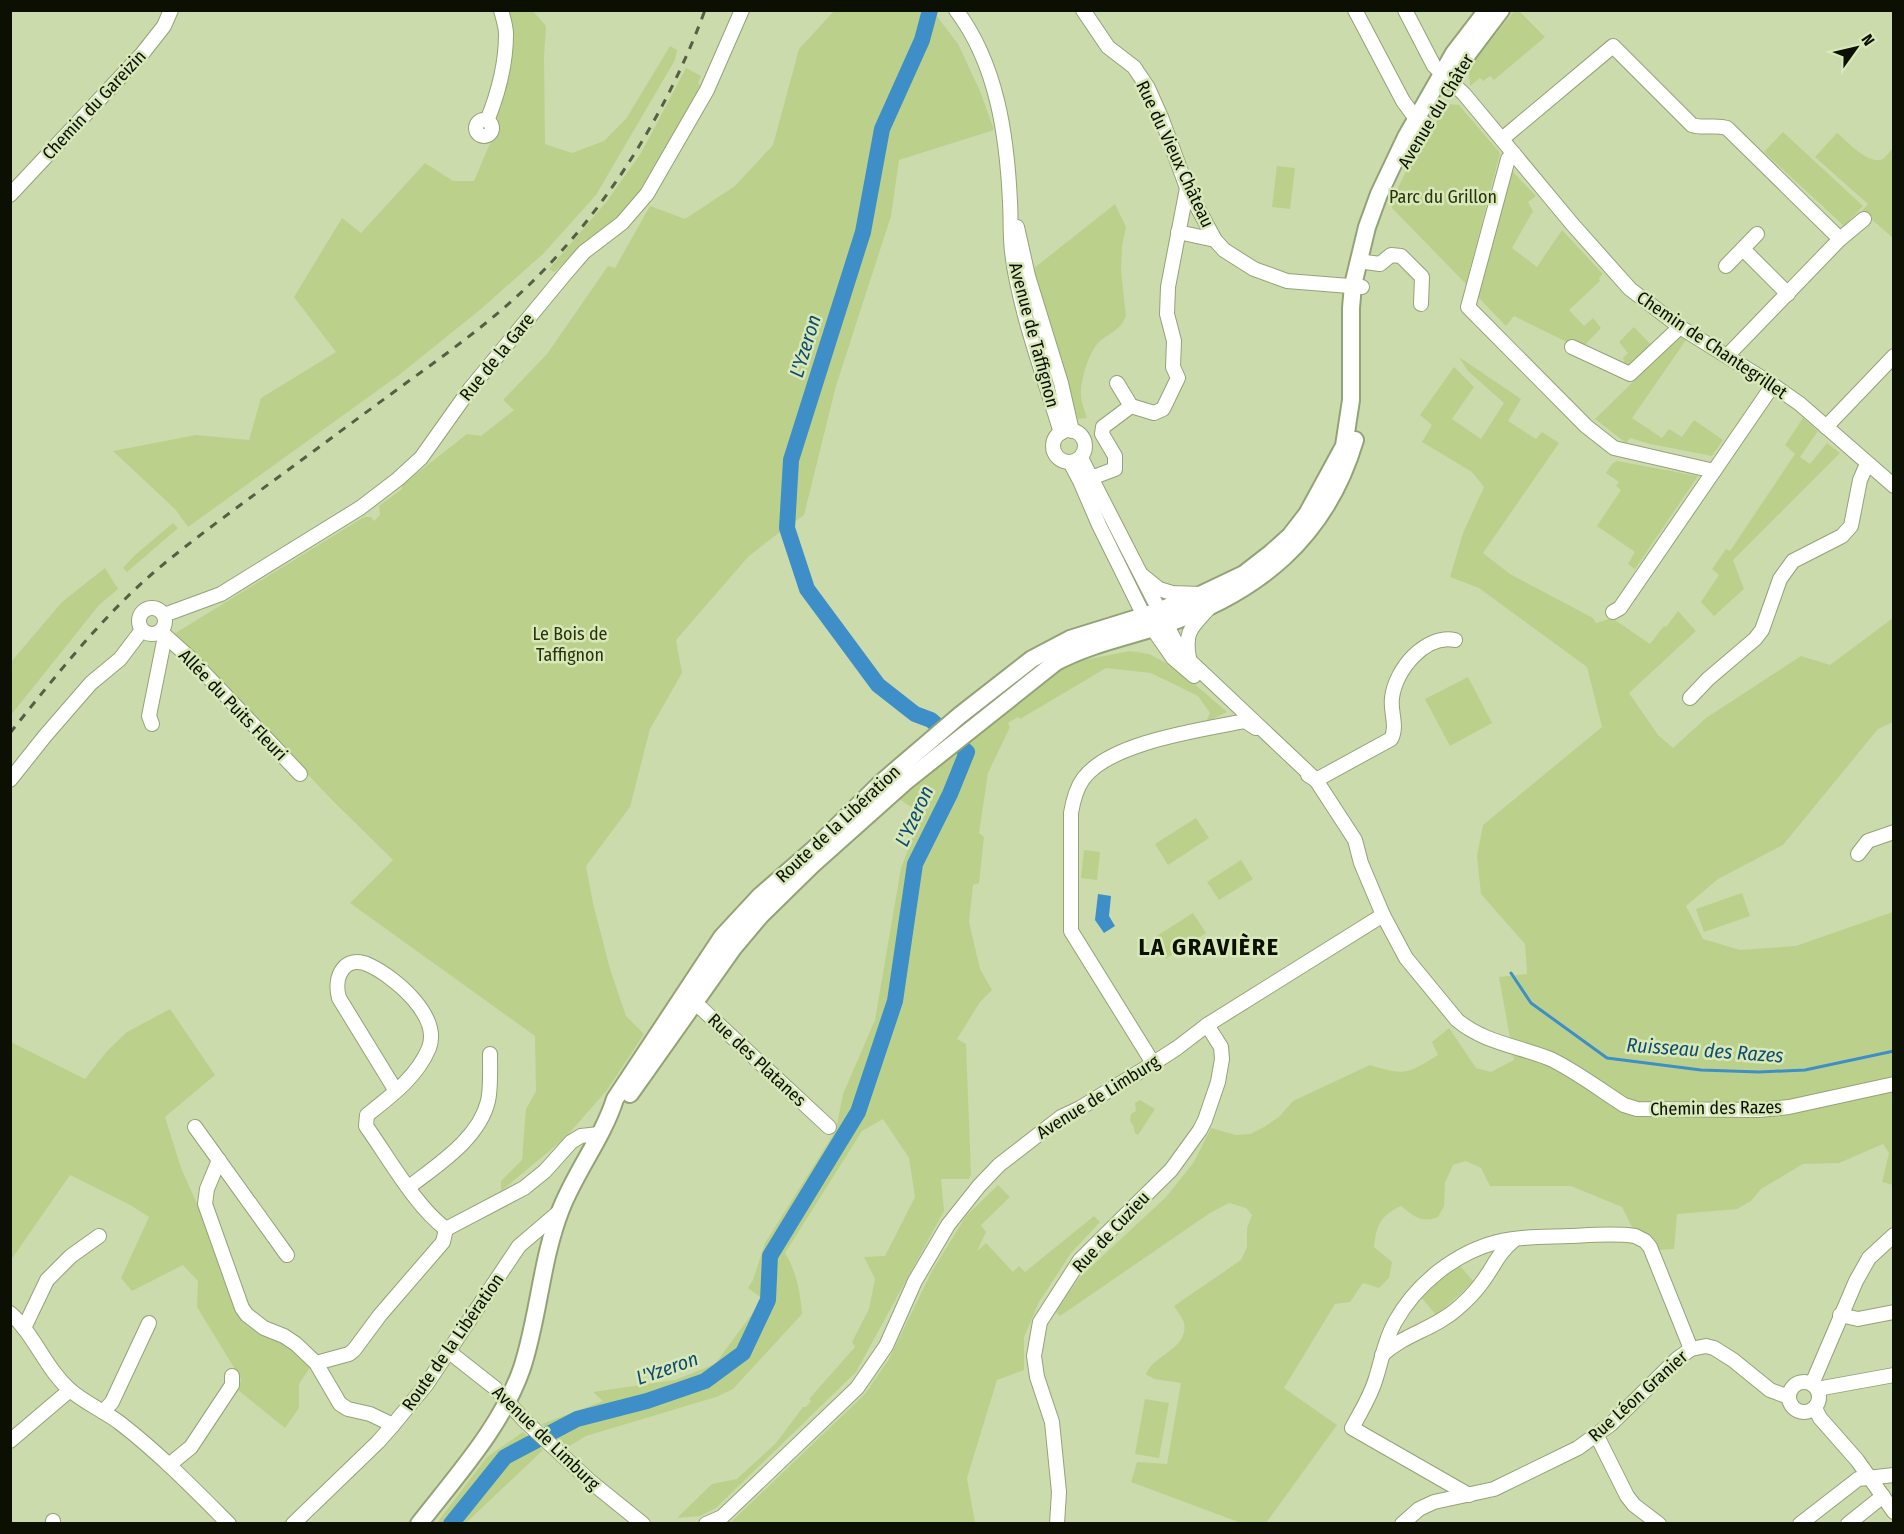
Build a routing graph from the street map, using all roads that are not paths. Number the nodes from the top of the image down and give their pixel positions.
1 (171, 10) edge
2 (501, 10) edge
3 (742, 10) edge
4 (956, 10) edge
5 (1083, 10) edge
6 (1355, 10) edge
7 (1405, 10) edge
8 (1487, 10) edge
9 (1502, 10) edge
10 (1447, 78) junction
11 (487, 121) dead end
12 (1421, 121) junction
13 (1502, 139) junction
14 (1514, 154) junction
15 (1186, 188) junction
16 (10, 195) edge
17 (1864, 219) dead end
18 (1178, 232) junction
19 (1757, 234) dead end
20 (1215, 240) junction
21 (1840, 240) junction
22 (1743, 249) junction
23 (1362, 262) junction
24 (1726, 266) dead end
25 (1358, 286) junction
26 (1788, 294) junction
27 (1421, 304) dead end
28 (1680, 327) junction
29 (1572, 347) dead end
30 (1727, 356) junction
31 (1893, 356) edge
32 (1117, 383) dead end
33 (1773, 385) junction
34 (1131, 406) junction
35 (1826, 427) junction
36 (1066, 432) junction
37 (1075, 460) junction
38 (1866, 464) junction
39 (1714, 471) junction
40 (1091, 478) junction
41 (1893, 486) edge
42 (1139, 573) junction
43 (1207, 600) junction
44 (1613, 612) dead end
45 (164, 615) junction
46 (1155, 620) junction
47 (142, 630) junction
48 (162, 634) junction
49 (1455, 640) dead end
50 (1189, 660) junction
51 (1690, 698) dead end
52 (1245, 721) junction
53 (152, 724) dead end
54 (1275, 741) junction
55 (930, 751) junction
56 (1284, 759) junction
57 (300, 774) dead end
58 (10, 780) edge
59 (1316, 780) junction
60 (1893, 832) edge
61 (1858, 854) dead end
62 (1361, 863) junction
63 (1383, 915) junction
64 (689, 999) junction
65 (1207, 1025) junction
66 (490, 1054) dead end
67 (1153, 1063) junction
68 (1893, 1084) edge
69 (396, 1091) junction
70 (195, 1127) dead end
71 (829, 1127) dead end
72 (599, 1134) junction
73 (219, 1160) junction
74 (409, 1187) junction
75 (560, 1211) junction
76 (446, 1229) junction
77 (1893, 1235) edge
78 (99, 1236) dead end
79 (1516, 1239) junction
80 (1478, 1249) junction
81 (287, 1255) dead end
82 (1492, 1265) junction
83 (1893, 1312) edge
84 (10, 1313) edge
85 (1840, 1315) junction
86 (1395, 1322) junction
87 (149, 1323) dead end
88 (24, 1328) junction
89 (1408, 1336) junction
90 (1691, 1349) junction
91 (448, 1351) junction
92 (1382, 1355) junction
93 (316, 1363) junction
94 (1893, 1375) edge
95 (232, 1376) dead end
96 (1814, 1387) junction
97 (70, 1390) junction
98 (1792, 1391) junction
99 (507, 1404) junction
100 (1815, 1408) junction
101 (103, 1412) junction
102 (393, 1425) junction
103 (1597, 1436) junction
104 (10, 1441) edge
105 (169, 1465) junction
106 (1893, 1475) edge
107 (1870, 1478) junction
108 (1469, 1495) junction
109 (1882, 1496) junction
110 (1893, 1512) edge
111 (1804, 1522) edge
112 (229, 1524) edge
113 (293, 1524) edge
114 (419, 1524) edge
115 (643, 1524) edge
116 (706, 1524) edge
117 (1057, 1524) edge
118 (1402, 1524) edge
119 (1659, 1524) edge
120 (1848, 1524) edge

1 - 16 street, Chemin du Gareizin
2 - 11 street
3 - 45 street, Rue de la Gare
4 - 36 street, Avenue de Taffignon
5 - 15 street, Rue du Vieux Château
6 - 12 street
7 - 10 street, Chemin de Chantegrillet
8 - 10 main road, Avenue du Châter
9 - 10 main road, Avenue du Châter
10 - 12 main road, Avenue du Châter
10 - 13 street, Chemin de Chantegrillet
12 - 23 main road, Avenue du Châter
13 - 14 street, Chemin de Chantegrillet
13 - 21 street
14 - 28 street, Chemin de Chantegrillet
14 - 39 street
15 - 18 street
15 - 20 street, Rue du Vieux Château
17 - 21 street
18 - 20 street
18 - 34 street
19 - 22 street
20 - 25 street, Rue du Vieux Château
21 - 26 street
22 - 24 street
22 - 26 street
23 - 25 main road, Avenue du Châter
23 - 27 street
25 - 43 main road, Avenue du Châter
26 - 30 street
28 - 29 street
28 - 30 street, Chemin de Chantegrillet
30 - 33 street, Chemin de Chantegrillet
31 - 35 street
32 - 34 street
33 - 35 street, Chemin de Chantegrillet
33 - 39 street
34 - 40 street
35 - 38 street, Chemin de Chantegrillet
36 - 37 street, Avenue de Taffignon
36 - 37 street, Avenue de Taffignon
37 - 40 street, Avenue de Taffignon
37 - 46 street, Avenue de Taffignon
38 - 41 street, Chemin de Chantegrillet
38 - 51 street
39 - 44 street
40 - 42 street, Avenue de Taffignon
42 - 43 street
42 - 46 street, Avenue de Taffignon
43 - 46 main road, Avenue du Châter
43 - 50 street
45 - 47 street
45 - 48 street
46 - 50 street, Chemin des Razes
46 - 52 street, Chemin des Razes
46 - 55 main road, Route de la Libération
46 - 55 main road, Route de la Libération
47 - 48 street
47 - 58 street
48 - 53 street
48 - 57 street, Allée du Puits Fleuri
49 - 59 street
50 - 54 street, Chemin des Razes
52 - 54 street, Chemin des Razes
52 - 56 street, Chemin des Razes
52 - 67 street
54 - 59 street, Chemin des Razes
55 - 64 main road, Route de la Libération
56 - 59 street, Chemin des Razes
56 - 62 street, Chemin des Razes
59 - 62 street, Chemin des Razes
60 - 61 street
62 - 63 street, Chemin des Razes
63 - 65 street, Avenue de Limburg
63 - 68 street, Chemin des Razes
64 - 71 street, Rue des Platanes
64 - 72 main road, Route de la Libération
65 - 67 street, Avenue de Limburg
65 - 117 street, Rue de Cuzieu
66 - 74 street
67 - 116 street, Avenue de Limburg
69 - 69 street
69 - 74 street
70 - 73 street
72 - 75 main road, Route de la Libération
72 - 76 street
73 - 81 street
73 - 93 street
74 - 76 street
75 - 91 street, Route de la Libération
75 - 99 main road, Route de la Libération
76 - 93 street
77 - 85 street
78 - 88 street
79 - 80 street
79 - 82 street
79 - 90 street
80 - 82 street
80 - 86 street
82 - 89 street
83 - 85 street
84 - 88 street
85 - 96 street
86 - 89 street
86 - 92 street
87 - 101 street
88 - 97 street
89 - 92 street
90 - 98 street, Rue Léon Granier
90 - 103 street, Rue Léon Granier
91 - 99 street, Avenue de Limburg
91 - 102 street, Route de la Libération
92 - 108 street
93 - 102 street
94 - 96 street
95 - 105 street
96 - 98 street
96 - 100 street
97 - 101 street
97 - 104 street
98 - 100 street
99 - 114 main road, Route de la Libération
99 - 115 street, Avenue de Limburg
100 - 107 street
101 - 105 street
102 - 113 street, Route de la Libération
103 - 108 street, Rue Léon Granier
103 - 119 street
105 - 112 street
106 - 107 street
107 - 109 street
107 - 111 street
108 - 118 street, Rue Léon Granier
109 - 110 street
109 - 120 street

